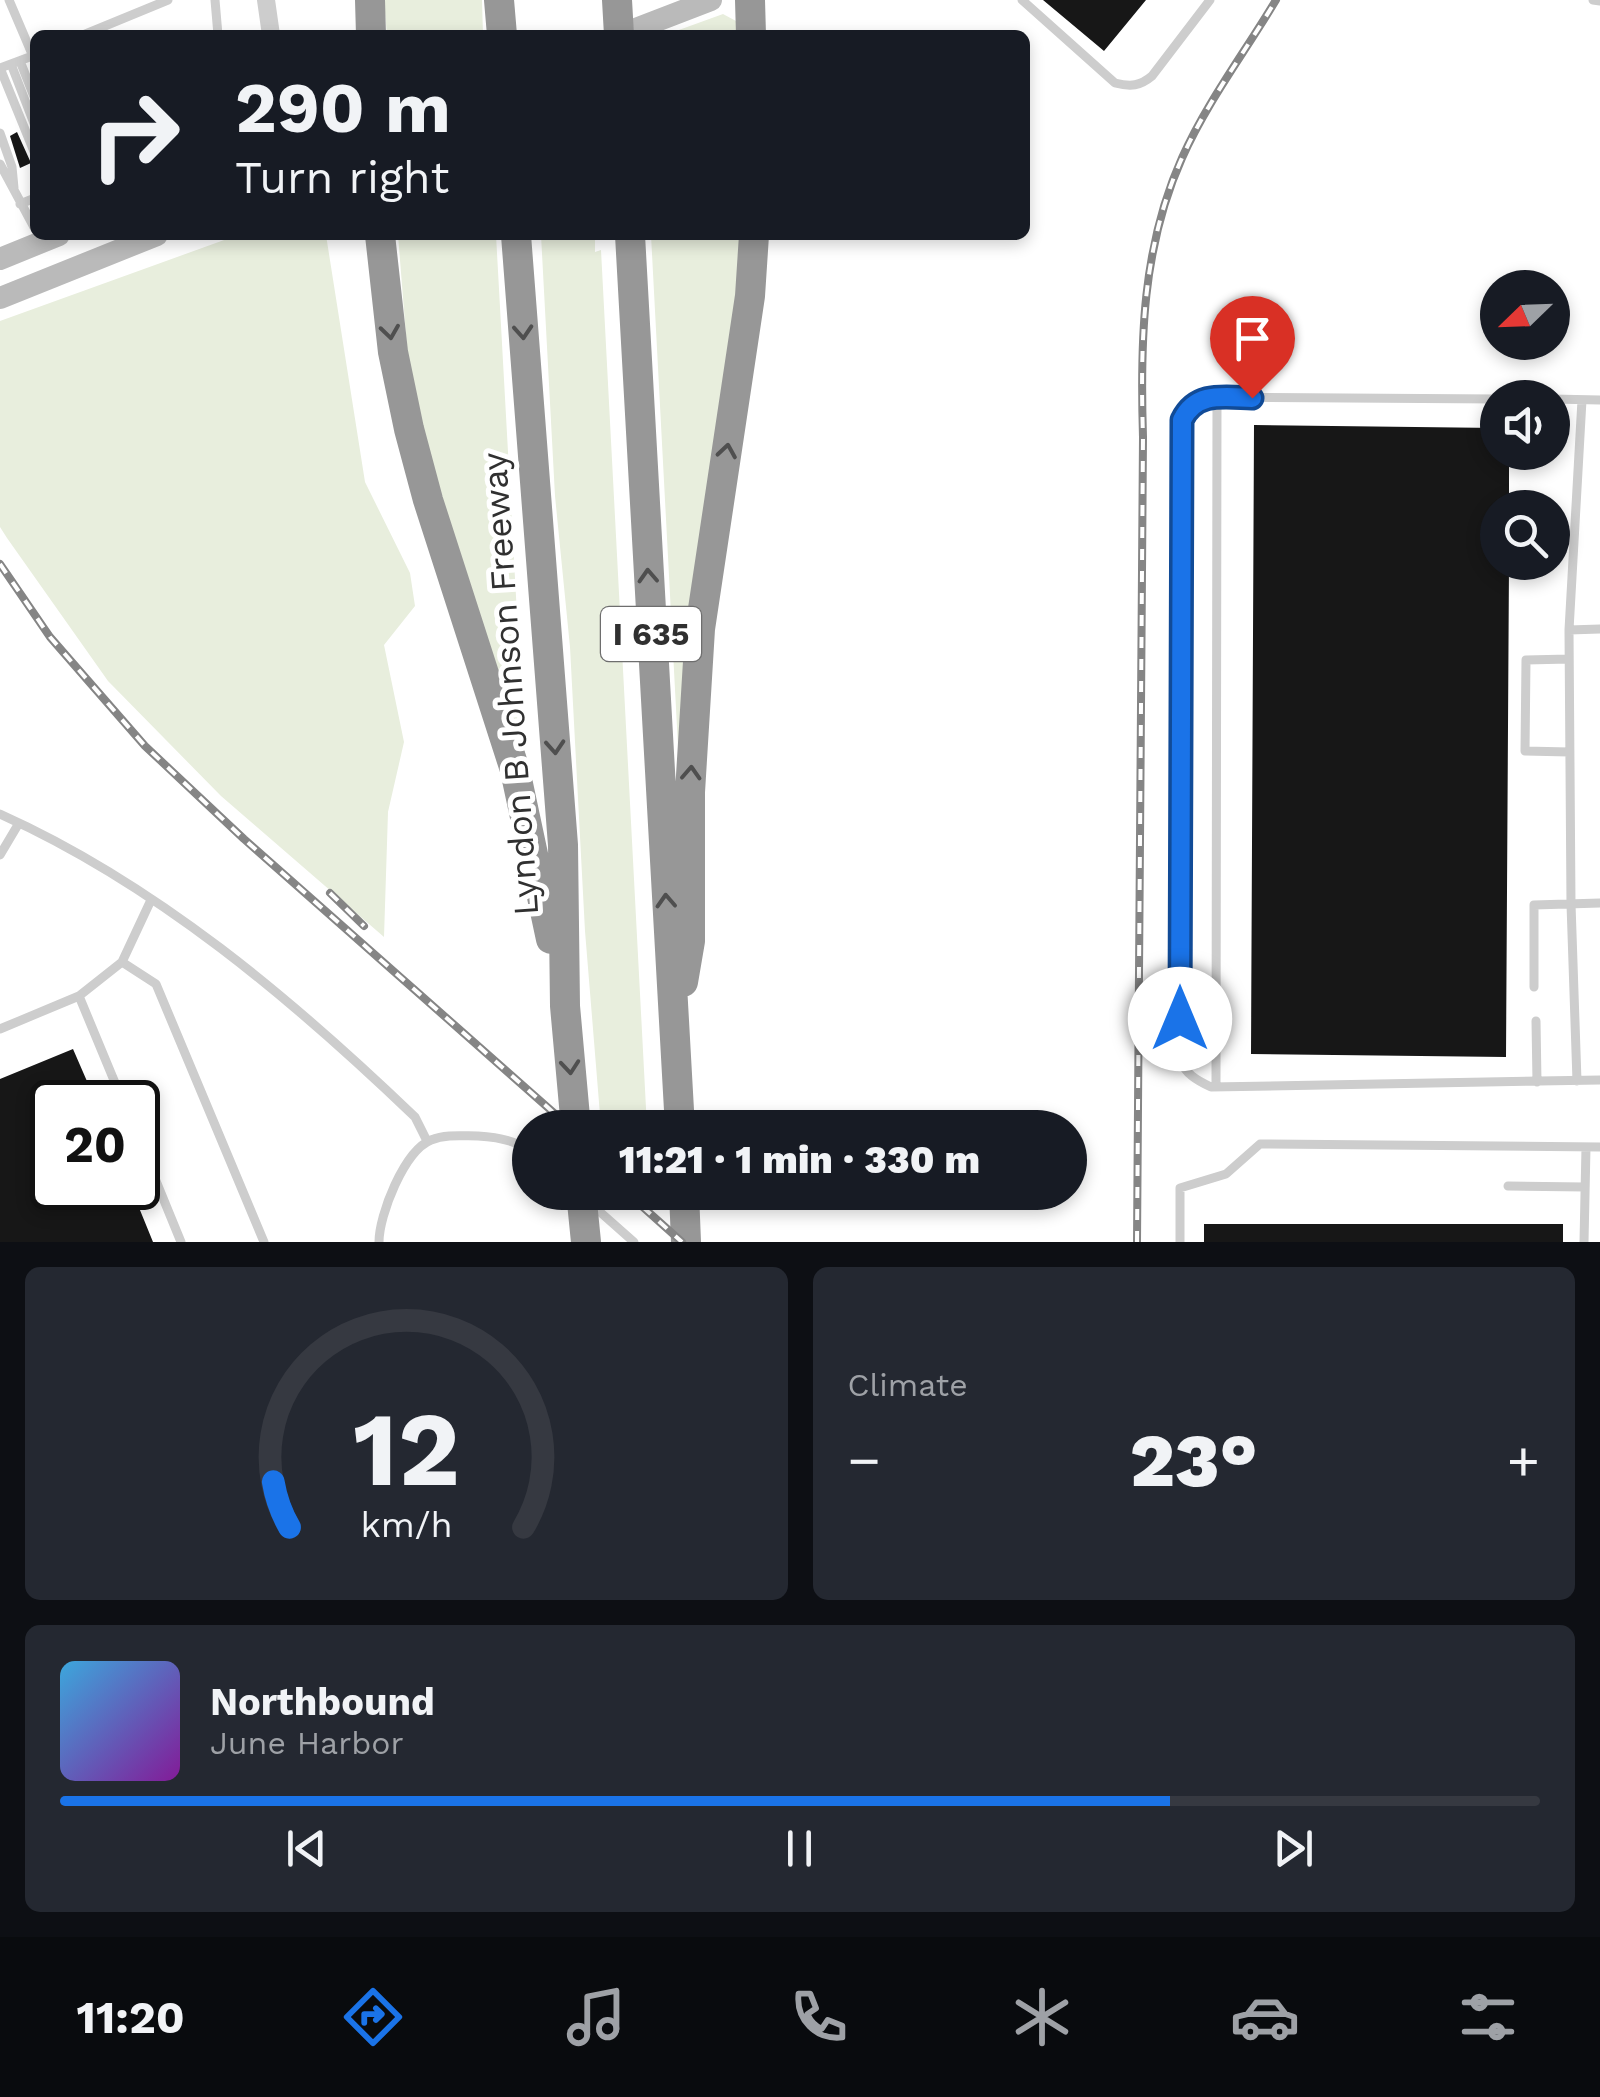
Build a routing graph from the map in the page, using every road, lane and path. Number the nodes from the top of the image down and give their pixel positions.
1 (10, 0) edge
2 (168, 0) edge
3 (215, 0) edge
4 (266, 0) edge
5 (370, 0) edge
6 (618, 0) edge
7 (712, 0) edge
8 (750, 0) edge
9 (1022, 0) edge
10 (1210, 0) edge
11 (95, 30) edge
12 (218, 30) edge
13 (270, 30) edge
14 (371, 30) edge
15 (620, 30) edge
16 (633, 30) edge
17 (751, 30) edge
18 (30, 48) edge
19 (10, 64) edge
20 (30, 92) edge
21 (30, 114) edge
22 (0, 133) edge
23 (30, 136) edge
24 (0, 164) edge
25 (0, 180) edge
26 (14, 191) junction
27 (30, 200) edge
28 (20, 204) junction
29 (30, 216) edge
30 (36, 240) edge
31 (47, 240) edge
32 (144, 240) edge
33 (381, 240) edge
34 (516, 240) edge
35 (630, 240) edge
36 (753, 240) edge
37 (0, 259) edge
38 (59, 274) junction
39 (0, 298) edge
40 (1217, 397) junction
41 (1480, 399) edge
42 (1570, 400) edge
43 (1582, 400) junction
44 (1600, 400) edge
45 (1600, 629) edge
46 (1569, 630) junction
47 (1569, 659) junction
48 (1570, 752) junction
49 (0, 814) edge
50 (19, 822) junction
51 (0, 856) edge
52 (151, 900) junction
53 (1571, 904) junction
54 (1600, 904) edge
55 (122, 962) junction
56 (1534, 987) dead end
57 (79, 996) junction
58 (565, 1006) junction
59 (1536, 1021) dead end
60 (0, 1029) edge
61 (674, 1033) junction
62 (114, 1080) edge
63 (1600, 1080) edge
64 (1577, 1081) junction
65 (1537, 1082) junction
66 (1216, 1087) junction
67 (574, 1110) edge
68 (679, 1110) edge
69 (427, 1141) junction
70 (512, 1143) edge
71 (1586, 1147) junction
72 (1600, 1147) edge
73 (1508, 1186) dead end
74 (1585, 1187) junction
75 (160, 1191) edge
76 (582, 1210) edge
77 (599, 1210) edge
78 (685, 1210) edge
79 (181, 1242) edge
80 (264, 1242) edge
81 (379, 1242) edge
82 (586, 1242) edge
83 (634, 1242) edge
84 (686, 1242) edge
85 (1180, 1242) edge
86 (1584, 1242) edge

1 - 18 lane
2 - 11 lane
3 - 12 lane
4 - 13 street
5 - 14 highway
6 - 15 highway
7 - 16 main road
8 - 17 highway
9 - 10 lane
19 - 20 lane
19 - 21 lane
19 - 23 lane
22 - 26 lane
24 - 26 lane
25 - 26 lane
26 - 28 lane
27 - 28 lane
28 - 29 lane
30 - 37 main road
31 - 38 main road
32 - 38 main road
33 -> 58 highway
34 -> 58 highway, Lyndon B Johnson Freeway / I 635
61 -> 35 highway, I 635
61 -> 36 highway
38 - 39 main road
40 - 41 lane
40 - 66 lane
40 - 66 lane
42 - 43 lane
43 - 44 lane
43 - 46 lane
45 - 46 lane
46 - 47 lane
47 - 48 lane
47 - 48 lane
48 - 53 lane
49 - 50 lane
50 - 51 lane
50 - 52 lane
52 - 55 lane
52 - 69 lane
53 - 54 lane
53 - 56 lane
53 - 64 lane
55 - 57 lane
55 - 80 lane
57 - 60 lane
57 - 62 lane
58 -> 67 highway, Lyndon B Johnson Freeway / I 635
59 - 65 lane
61 - 68 highway, I 635
63 - 64 lane
64 - 65 lane
65 - 66 lane
69 - 70 lane
69 - 81 lane
71 - 72 lane
71 - 74 lane
71 - 85 lane
73 - 74 lane
74 - 86 lane
75 - 79 lane
76 - 82 highway
77 - 83 lane
78 - 84 highway

